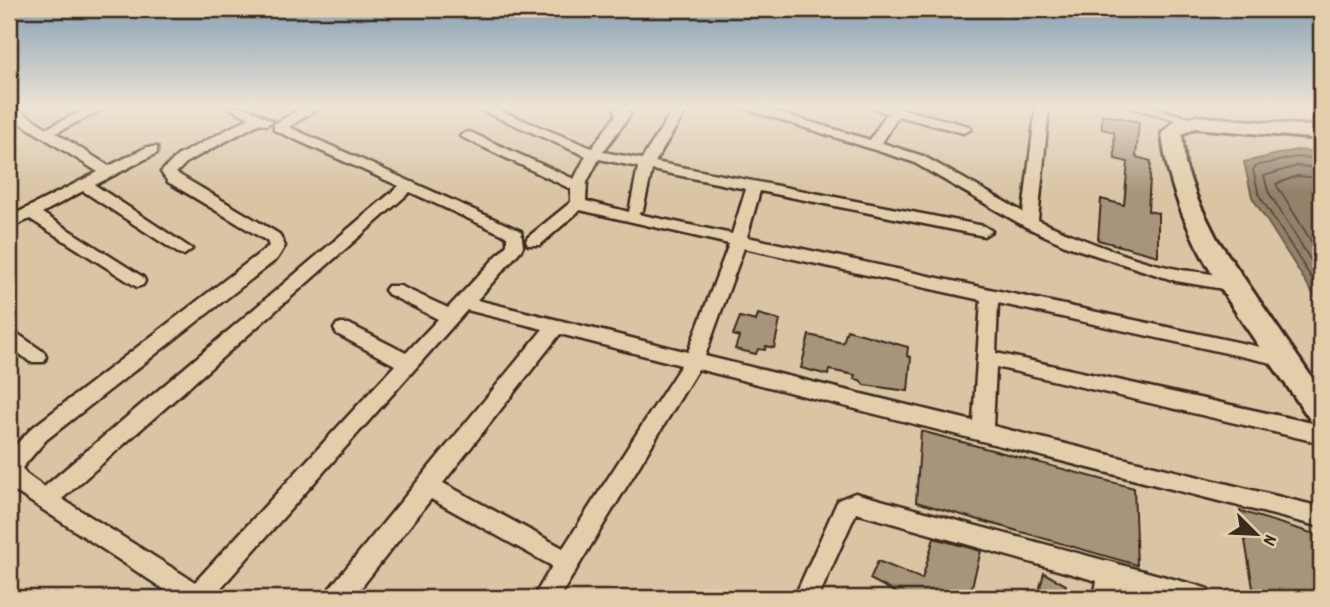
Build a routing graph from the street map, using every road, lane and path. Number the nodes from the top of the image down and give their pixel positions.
1 (50, 135) edge
2 (226, 135) edge
3 (297, 135) edge
4 (549, 135) edge
5 (608, 135) edge
6 (664, 135) edge
7 (851, 135) edge
8 (880, 135) edge
9 (1040, 135) edge
10 (1175, 135) edge
11 (1280, 135) edge
12 (467, 136) dead end
13 (1321, 139) edge
14 (875, 143) junction
15 (152, 150) dead end
16 (594, 154) junction
17 (646, 164) junction
18 (109, 172) junction
19 (84, 185) junction
20 (407, 187) junction
21 (754, 187) junction
22 (579, 195) junction
23 (635, 210) dead end
24 (30, 212) junction
25 (10, 221) edge
26 (1030, 222) junction
27 (984, 231) dead end
28 (739, 239) junction
29 (534, 241) dead end
30 (184, 249) dead end
31 (138, 281) dead end
32 (1236, 285) junction
33 (394, 290) dead end
34 (990, 294) junction
35 (457, 310) junction
36 (557, 325) junction
37 (343, 329) dead end
38 (9, 335) edge
39 (37, 357) dead end
40 (695, 358) junction
41 (987, 358) junction
42 (1286, 359) junction
43 (408, 363) junction
44 (1321, 413) edge
45 (983, 432) junction
46 (1321, 434) edge
47 (428, 486) junction
48 (45, 500) junction
49 (1321, 517) edge
50 (567, 562) junction
51 (1110, 573) junction
52 (196, 598) edge
53 (338, 598) edge
54 (545, 598) edge
55 (806, 598) edge
56 (1106, 598) edge
57 (1199, 598) edge

1 - 18 street
2 - 48 street
3 - 20 street
4 - 16 street
5 - 16 street
6 - 17 street
7 - 14 street
8 - 14 street
9 - 26 street
10 - 32 main road
11 - 13 main road
12 - 22 street
14 - 26 street
15 - 18 street
16 - 17 street
16 - 22 street
17 - 21 street
17 - 23 street
18 - 19 street
19 - 24 street
19 - 30 street
20 - 35 street
20 - 48 street
21 - 27 street
21 - 28 street
22 - 28 street
22 - 29 street
24 - 25 street
24 - 31 street
26 - 32 street
28 - 34 street
28 - 40 street
32 - 42 main road
33 - 35 street
34 - 41 street
34 - 42 street
35 - 36 street
35 - 43 street
36 - 40 street
36 - 47 street
37 - 43 street
38 - 39 street
40 - 45 street
40 - 50 street
41 - 45 street
41 - 46 street
42 - 44 main road
43 - 52 street
45 - 49 street
47 - 50 street
47 - 53 street
48 - 52 street
50 - 54 street
51 - 55 street
51 - 56 street
51 - 57 street

